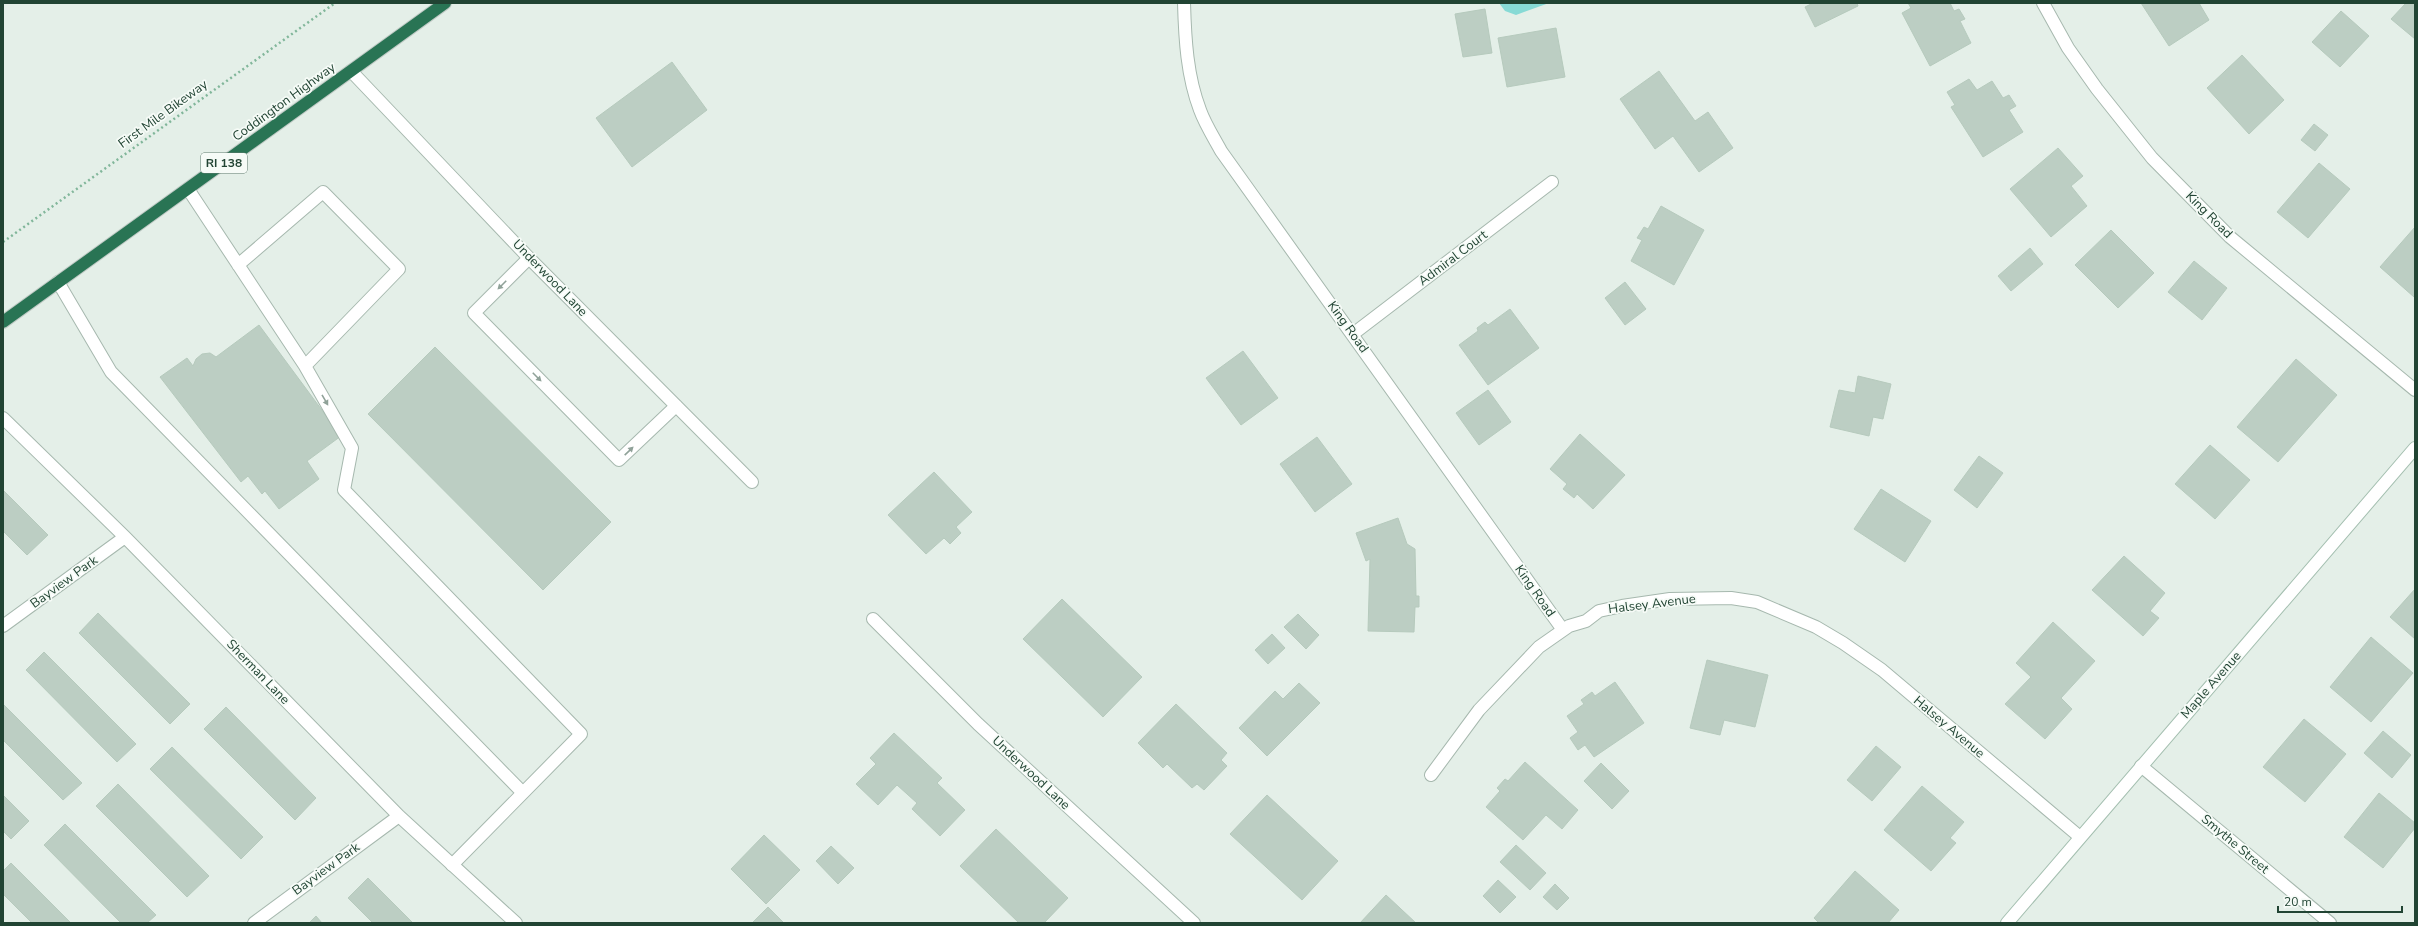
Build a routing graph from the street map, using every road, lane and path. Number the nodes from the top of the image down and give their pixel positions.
1 (335, 3) edge
2 (445, 3) edge
3 (1184, 3) edge
4 (2043, 3) edge
5 (351, 71) junction
6 (1552, 182) dead end
7 (188, 189) junction
8 (3, 242) edge
9 (529, 258) junction
10 (238, 265) junction
11 (58, 282) junction
12 (3, 322) edge
13 (1353, 334) junction
14 (306, 366) junction
15 (2415, 390) edge
16 (676, 406) junction
17 (3, 418) edge
18 (2415, 448) edge
19 (752, 482) dead end
20 (125, 537) junction
21 (873, 619) dead end
22 (3, 626) edge
23 (1562, 630) junction
24 (2141, 766) junction
25 (1432, 775) dead end
26 (523, 793) junction
27 (398, 816) junction
28 (2080, 837) junction
29 (452, 865) junction
30 (254, 923) edge
31 (516, 923) edge
32 (1194, 923) edge
33 (2007, 923) edge
34 (2330, 923) edge

1 - 8 path, First Mile Bikeway
2 - 5 highway, Coddington Highway / RI 138
3 - 13 street, King Road
4 - 15 street, King Road
5 - 7 highway, Coddington Highway / RI 138
5 - 9 street, Underwood Lane
6 - 13 street, Admiral Court
7 - 10 street
7 - 11 highway, Coddington Highway / RI 138
9 - 16 street, Underwood Lane
9 -> 16 street
10 - 14 street
10 - 14 street
11 - 12 highway, Coddington Highway / RI 138
11 - 26 street
13 - 23 street, King Road
14 -> 26 street
16 - 19 street, Underwood Lane
17 - 20 street, Sherman Lane
18 - 24 street, Maple Avenue
20 - 22 street, Bayview Park
20 - 27 street, Sherman Lane
21 - 32 street, Underwood Lane
23 - 25 street, Halsey Avenue
23 - 28 street, Halsey Avenue
24 - 28 street, Maple Avenue
24 - 34 street, Smythe Street
26 - 29 street
27 - 29 street, Sherman Lane
27 - 30 street, Bayview Park
28 - 33 street, Maple Avenue
29 - 31 street, Sherman Lane

